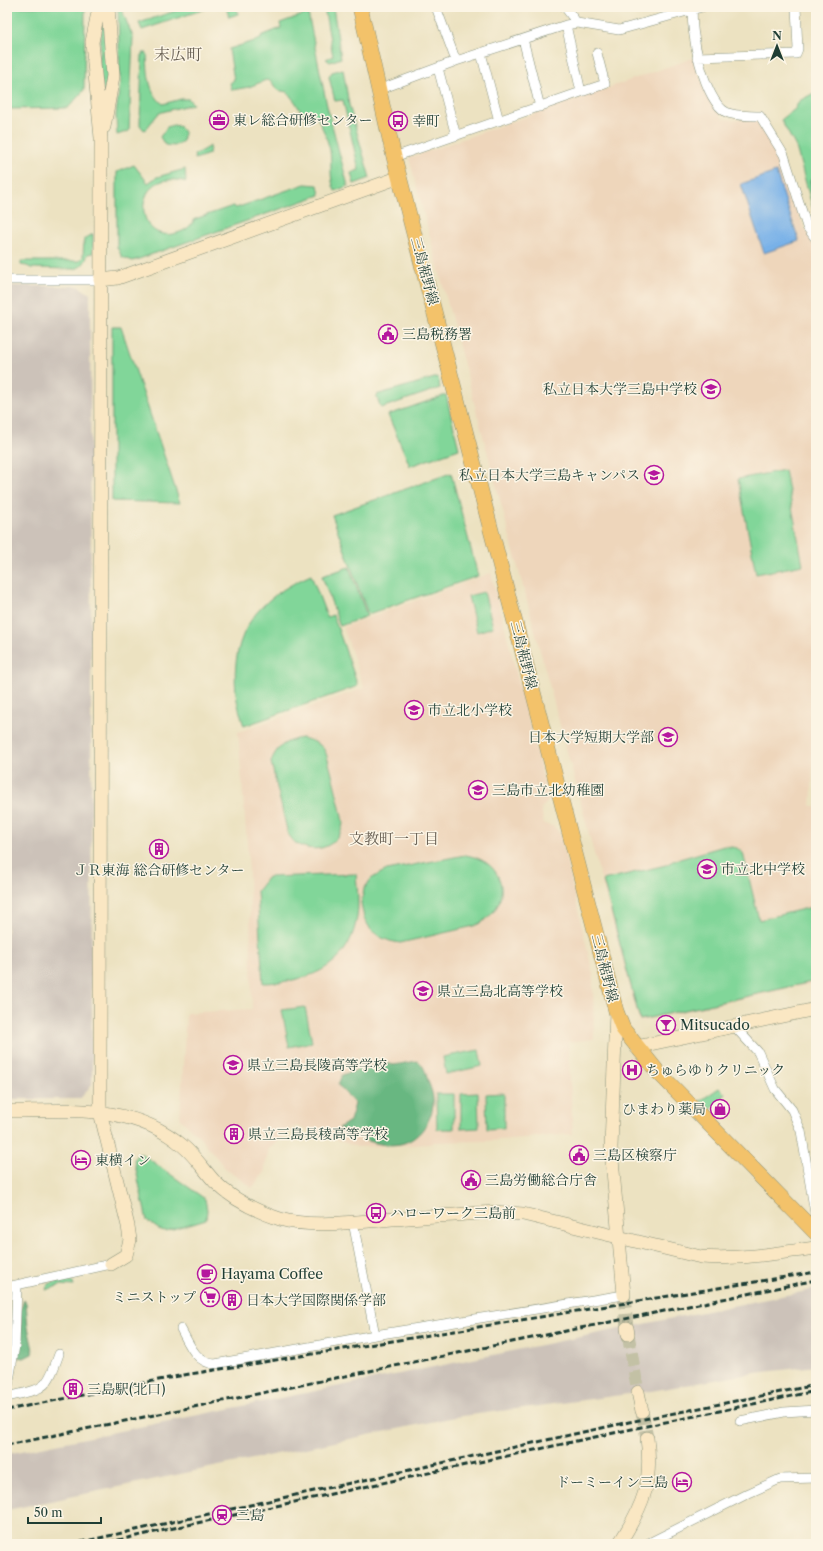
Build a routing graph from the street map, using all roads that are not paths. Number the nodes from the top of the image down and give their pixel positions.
1 (99, 7) edge
2 (108, 7) edge
3 (360, 7) edge
4 (436, 7) edge
5 (565, 7) edge
6 (702, 7) edge
7 (796, 7) edge
8 (693, 9) edge
9 (577, 24) junction
10 (566, 25) junction
11 (523, 39) junction
12 (597, 53) dead end
13 (481, 54) junction
14 (697, 56) junction
15 (456, 61) junction
16 (438, 68) junction
17 (378, 90) junction
18 (581, 92) junction
19 (540, 107) junction
20 (499, 121) junction
21 (456, 136) junction
22 (101, 138) junction
23 (394, 157) junction
24 (400, 177) junction
25 (816, 239) edge
26 (7, 280) edge
27 (100, 280) junction
28 (816, 1010) edge
29 (616, 1011) junction
30 (735, 1027) junction
31 (636, 1047) junction
32 (7, 1111) edge
33 (100, 1112) junction
34 (353, 1222) junction
35 (815, 1225) edge
36 (618, 1237) junction
37 (816, 1248) edge
38 (111, 1264) joint
39 (17, 1285) junction
40 (7, 1288) edge
41 (624, 1295) joint
42 (181, 1329) dead end
43 (375, 1335) junction
44 (59, 1354) dead end
45 (7, 1392) edge
46 (638, 1392) tunnel mouth
47 (7, 1397) edge
48 (816, 1410) edge
49 (642, 1411) tunnel mouth
50 (740, 1421) dead end
51 (648, 1438) tunnel mouth
52 (816, 1478) edge
53 (620, 1544) edge
54 (647, 1544) edge

1 - 22 street
2 - 22 street
3 - 17 main road, 三島裾野線
4 - 15 street
5 - 9 street
6 - 8 street
7 - 14 street
8 - 9 street
8 - 14 street
9 - 10 street
10 - 11 street
10 - 18 street
11 - 13 street
11 - 19 street
12 - 18 street
13 - 15 street
13 - 20 street
14 - 25 street
15 - 16 street
16 - 17 street
16 - 21 street
17 - 23 main road, 三島裾野線
18 - 19 street
19 - 20 street
20 - 21 street
21 - 23 street
22 - 27 street
23 - 24 main road, 三島裾野線
24 - 27 street
24 - 29 main road, 三島裾野線
26 - 27 street
27 - 33 street
28 - 30 street
29 - 31 main road, 三島裾野線
29 - 36 street
30 - 31 street
30 - 35 street
31 - 35 main road, 三島裾野線
32 - 33 street
33 - 34 street
33 - 38 street
34 - 36 street
34 - 43 street
36 - 37 street
36 - 41 street
38 - 39 street
39 - 40 street
39 - 45 street
41 - 43 street
42 - 43 street
44 - 47 street
46 - 49 street
48 - 50 street
51 - 53 street
52 - 54 street

